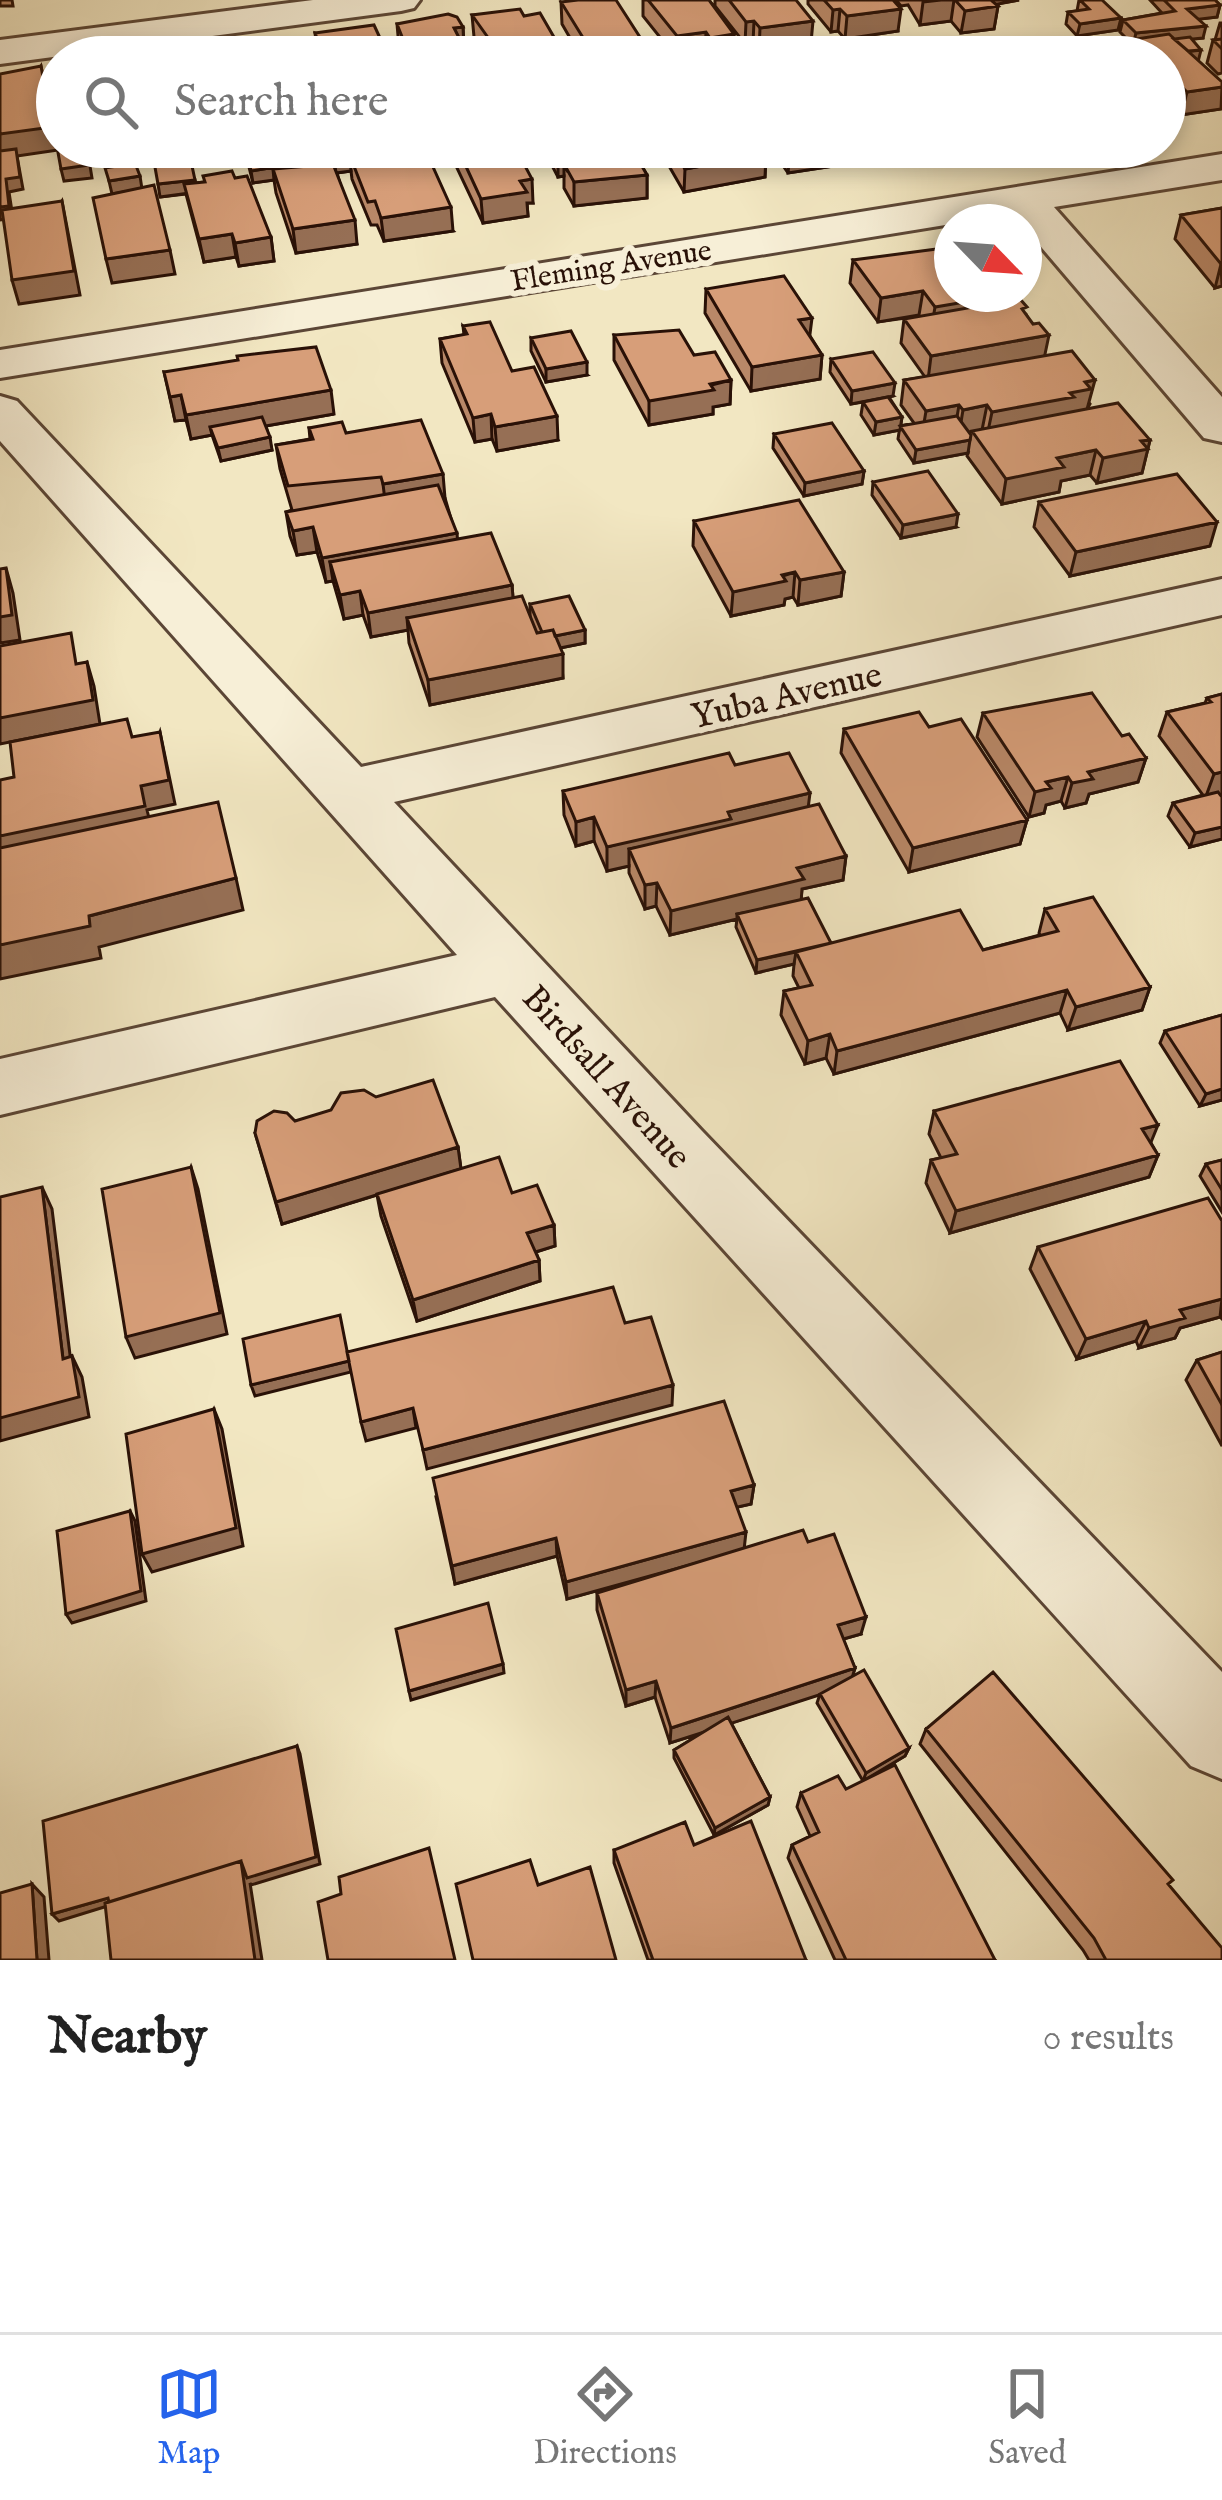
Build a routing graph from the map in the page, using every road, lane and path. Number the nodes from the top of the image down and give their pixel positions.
1 (401, 0) edge
2 (123, 36) edge
3 (36, 47) edge
4 (0, 52) edge
5 (1222, 167) edge
6 (1024, 200) junction
7 (0, 364) edge
8 (0, 411) edge
9 (1222, 427) edge
10 (1222, 597) edge
11 (349, 790) junction
12 (509, 968) junction
13 (0, 1087) edge
14 (1222, 1735) edge

1 - 2 street
3 - 4 street
5 - 6 street, Fleming Avenue
6 - 7 street, Fleming Avenue
6 - 9 street
8 - 11 street, Birdsall Avenue
10 - 11 street, Yuba Avenue
11 - 12 street, Birdsall Avenue
12 - 13 street
12 - 14 street, Birdsall Avenue

